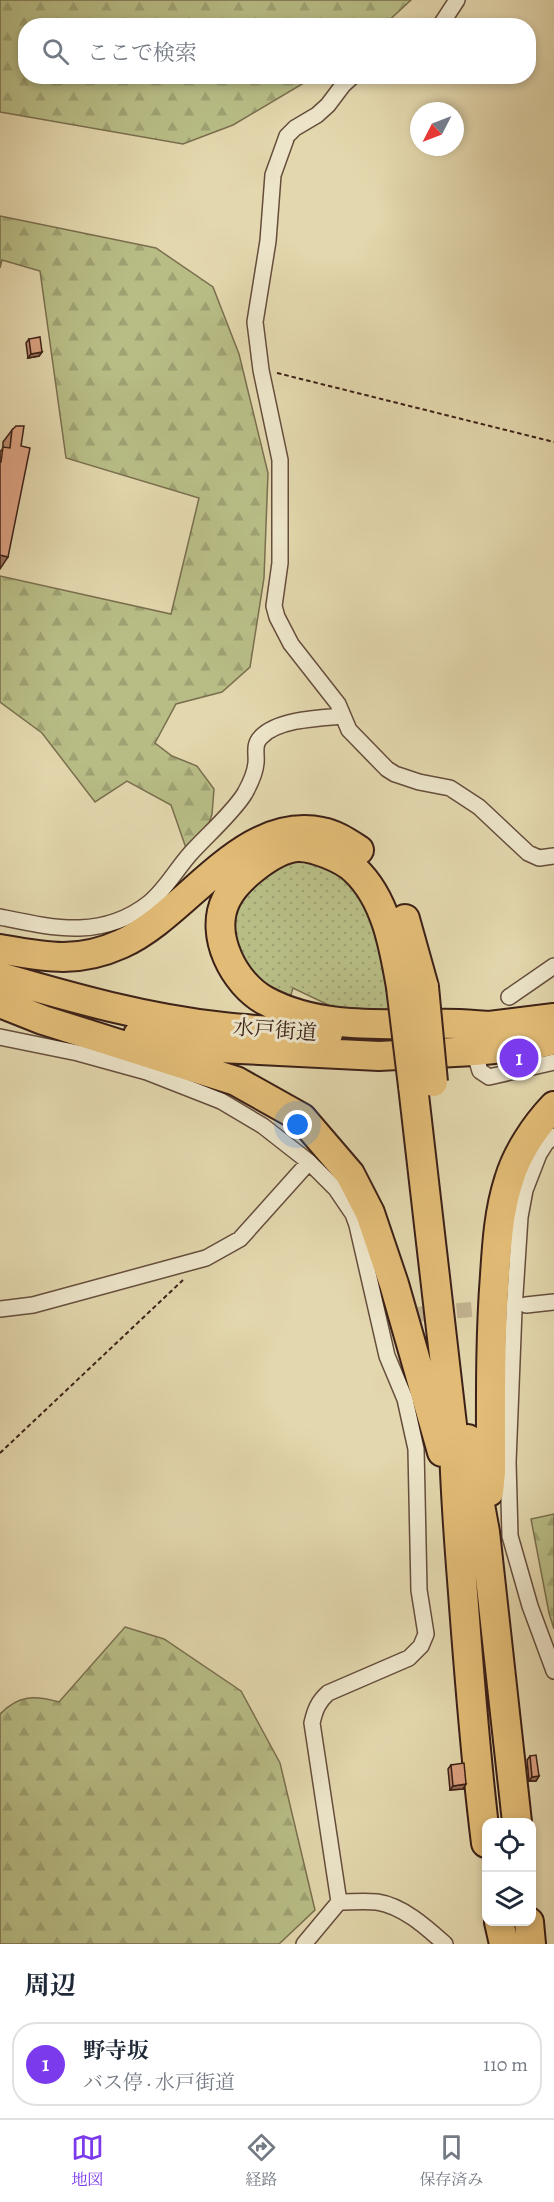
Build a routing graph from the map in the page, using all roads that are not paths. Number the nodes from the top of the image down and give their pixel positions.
1 (456, 0) edge
2 (445, 18) edge
3 (344, 84) edge
4 (343, 716) junction
5 (554, 856) edge
6 (0, 917) edge
7 (0, 949) edge
8 (554, 966) edge
9 (0, 977) edge
10 (413, 987) junction
11 (509, 997) dead end
12 (0, 1002) edge
13 (554, 1018) edge
14 (491, 1026) junction
15 (0, 1037) edge
16 (554, 1040) edge
17 (474, 1051) junction
18 (554, 1062) edge
19 (423, 1084) junction
20 (554, 1106) edge
21 (554, 1136) edge
22 (309, 1162) junction
23 (554, 1302) edge
24 (526, 1305) dead end
25 (0, 1309) edge
26 (455, 1491) junction
27 (485, 1532) junction
28 (554, 1671) edge
29 (483, 1818) edge
30 (517, 1818) edge
31 (339, 1902) junction
32 (500, 1926) edge
33 (529, 1926) edge
34 (304, 1944) edge
35 (445, 1944) edge
36 (504, 1944) edge
37 (531, 1944) edge

1 - 2 street
3 - 4 street
4 - 5 street
4 - 6 street
7 - 10 highway
8 - 11 street
9 - 14 highway, 水戸街道
10 - 14 highway
10 - 19 highway, bridge
12 - 17 highway, 水戸街道
12 - 26 highway
13 - 14 highway, 水戸街道
15 - 22 street
16 - 17 highway, 水戸街道
17 - 18 street
19 - 26 highway
19 - 27 highway
20 - 27 highway
21 - 28 street
22 - 25 street
22 - 31 street
23 - 24 street
26 - 29 highway
27 - 30 highway
31 - 34 street
31 - 35 street
32 - 36 highway
33 - 37 highway

